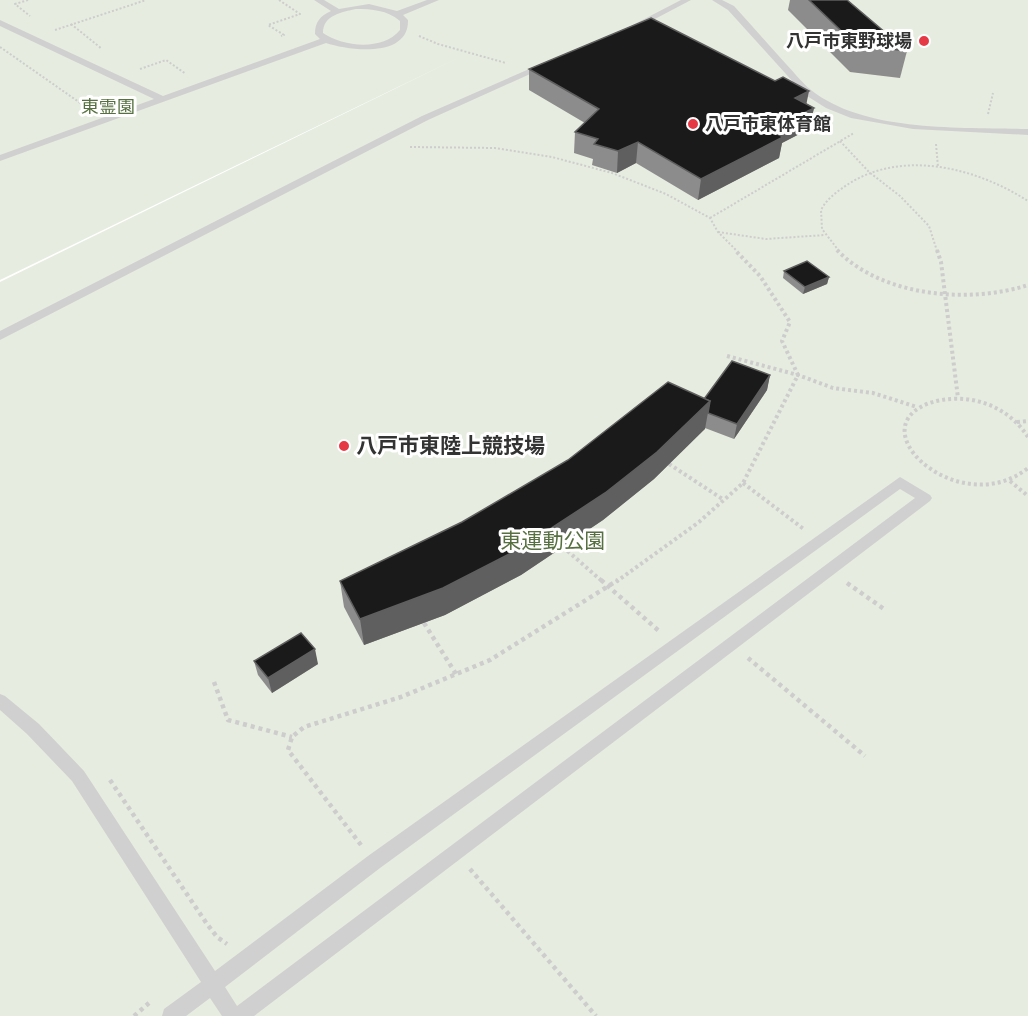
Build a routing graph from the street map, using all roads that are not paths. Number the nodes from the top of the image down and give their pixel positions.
1 (318, 0) edge
2 (435, 0) edge
3 (687, 0) edge
4 (716, 0) edge
5 (337, 11) junction
6 (397, 14) junction
7 (0, 23) edge
8 (615, 36) edge
9 (325, 40) junction
10 (555, 61) edge
11 (162, 99) junction
12 (1028, 132) edge
13 (0, 158) edge
14 (0, 336) edge
15 (0, 701) edge
16 (213, 984) junction
17 (171, 1016) edge
18 (233, 1016) edge
19 (239, 1016) edge

1 - 5 lane
2 - 6 lane
3 - 8 lane
4 - 12 lane
5 - 6 lane
5 - 9 lane
6 - 9 lane
7 - 11 lane
9 - 11 lane
10 - 14 lane
11 - 13 lane
15 - 16 lane
16 - 17 lane
16 - 18 lane
16 - 19 lane

